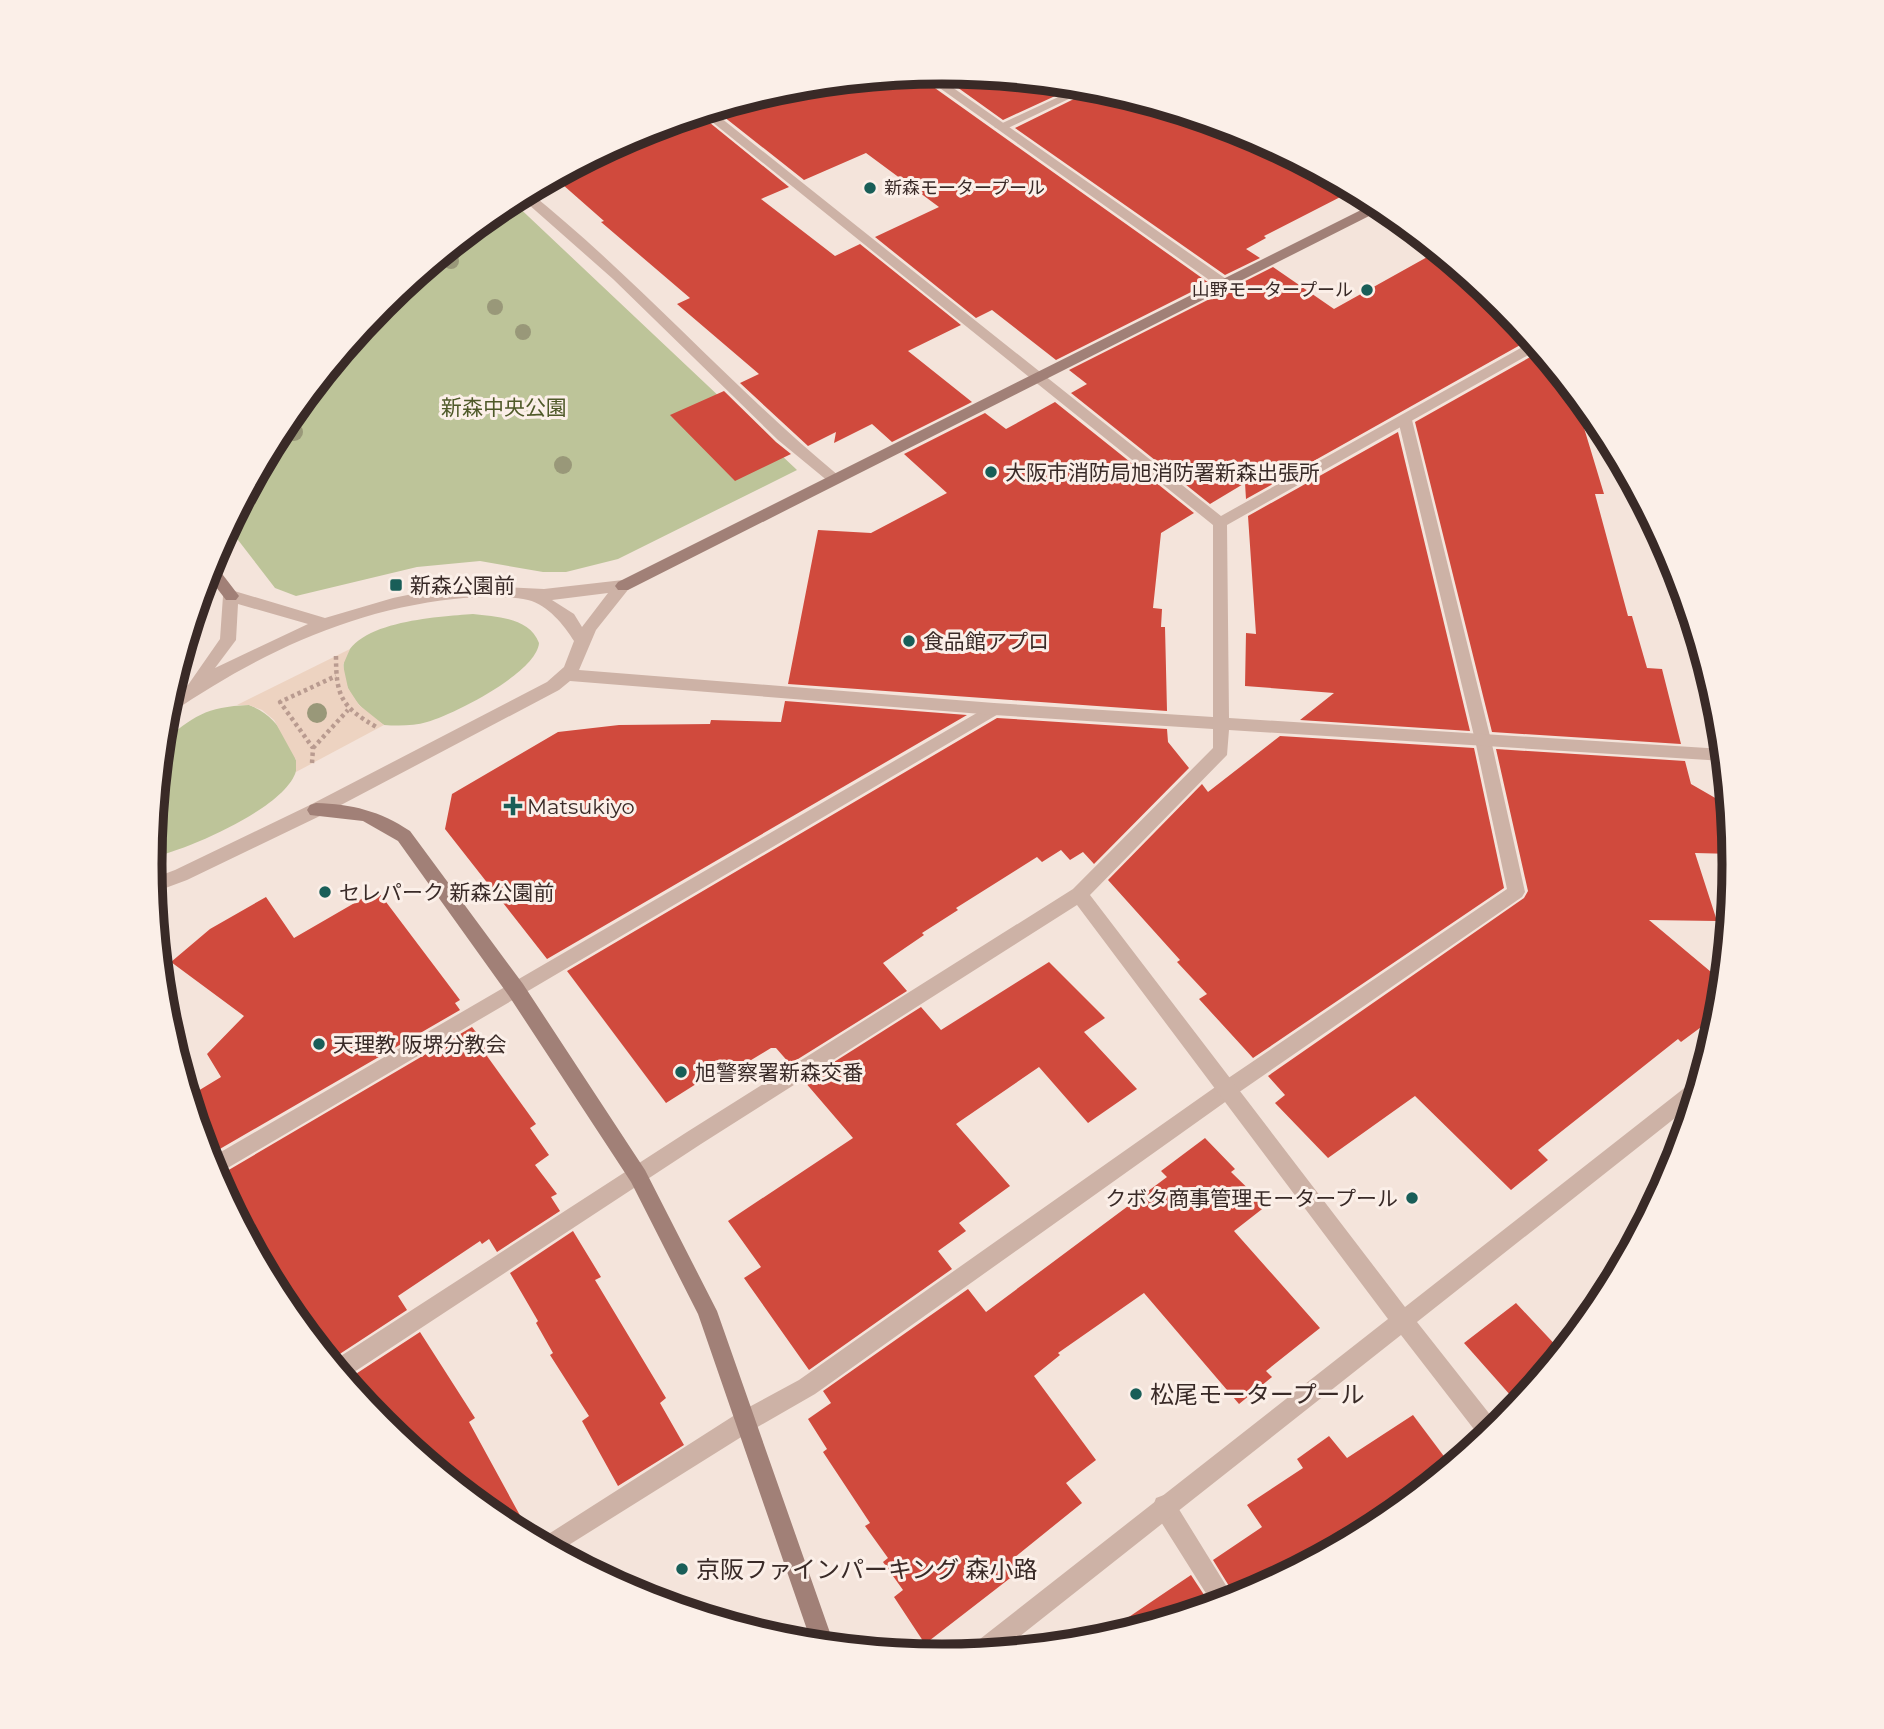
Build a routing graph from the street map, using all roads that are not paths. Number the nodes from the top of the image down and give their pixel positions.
1 (939, 84) edge
2 (1071, 95) dead end
3 (714, 118) edge
4 (1000, 127) junction
5 (532, 201) edge
6 (1368, 211) edge
7 (1224, 284) junction
8 (1528, 349) edge
9 (1038, 377) junction
10 (1405, 420) junction
11 (834, 480) junction
12 (1220, 523) junction
13 (217, 577) edge
14 (623, 586) junction
15 (533, 595) junction
16 (231, 596) junction
17 (324, 623) junction
18 (582, 641) junction
19 (570, 675) junction
20 (185, 694) junction
21 (179, 698) edge
22 (994, 709) junction
23 (1223, 723) junction
24 (1483, 740) junction
25 (1715, 754) edge
26 (316, 810) junction
27 (162, 883) edge
28 (1079, 894) junction
29 (516, 990) junction
30 (1228, 1089) junction
31 (1686, 1098) edge
32 (221, 1163) edge
33 (638, 1176) junction
34 (1404, 1321) junction
35 (344, 1366) edge
36 (746, 1421) junction
37 (1484, 1425) edge
38 (1164, 1506) junction
39 (554, 1541) edge
40 (1219, 1594) edge
41 (820, 1635) edge
42 (993, 1643) edge

1 - 4 street
2 - 4 street
3 - 9 street
4 - 7 street
5 - 11 street
6 - 7 street
7 - 9 street
8 - 10 street
9 - 11 street
9 - 12 street
10 - 12 street
10 - 24 street
11 - 14 street
12 - 23 street
13 - 16 street
14 - 15 street
14 - 18 street
15 - 17 street
15 - 18 street
16 - 17 street
16 - 20 street
17 - 20 street
18 - 19 street
19 - 22 street
19 - 26 street
20 - 21 street
22 - 23 street
22 - 29 street
23 - 24 street
23 - 28 street
24 - 25 street
24 - 30 street
26 - 27 street
26 - 29 street
28 - 30 street
28 - 33 street
29 - 32 street
29 - 33 street
30 - 34 street
30 - 36 street
31 - 34 street
33 - 35 street
33 - 36 street
34 - 37 street
34 - 38 street
36 - 39 street
36 - 41 street
38 - 40 street
38 - 42 street

